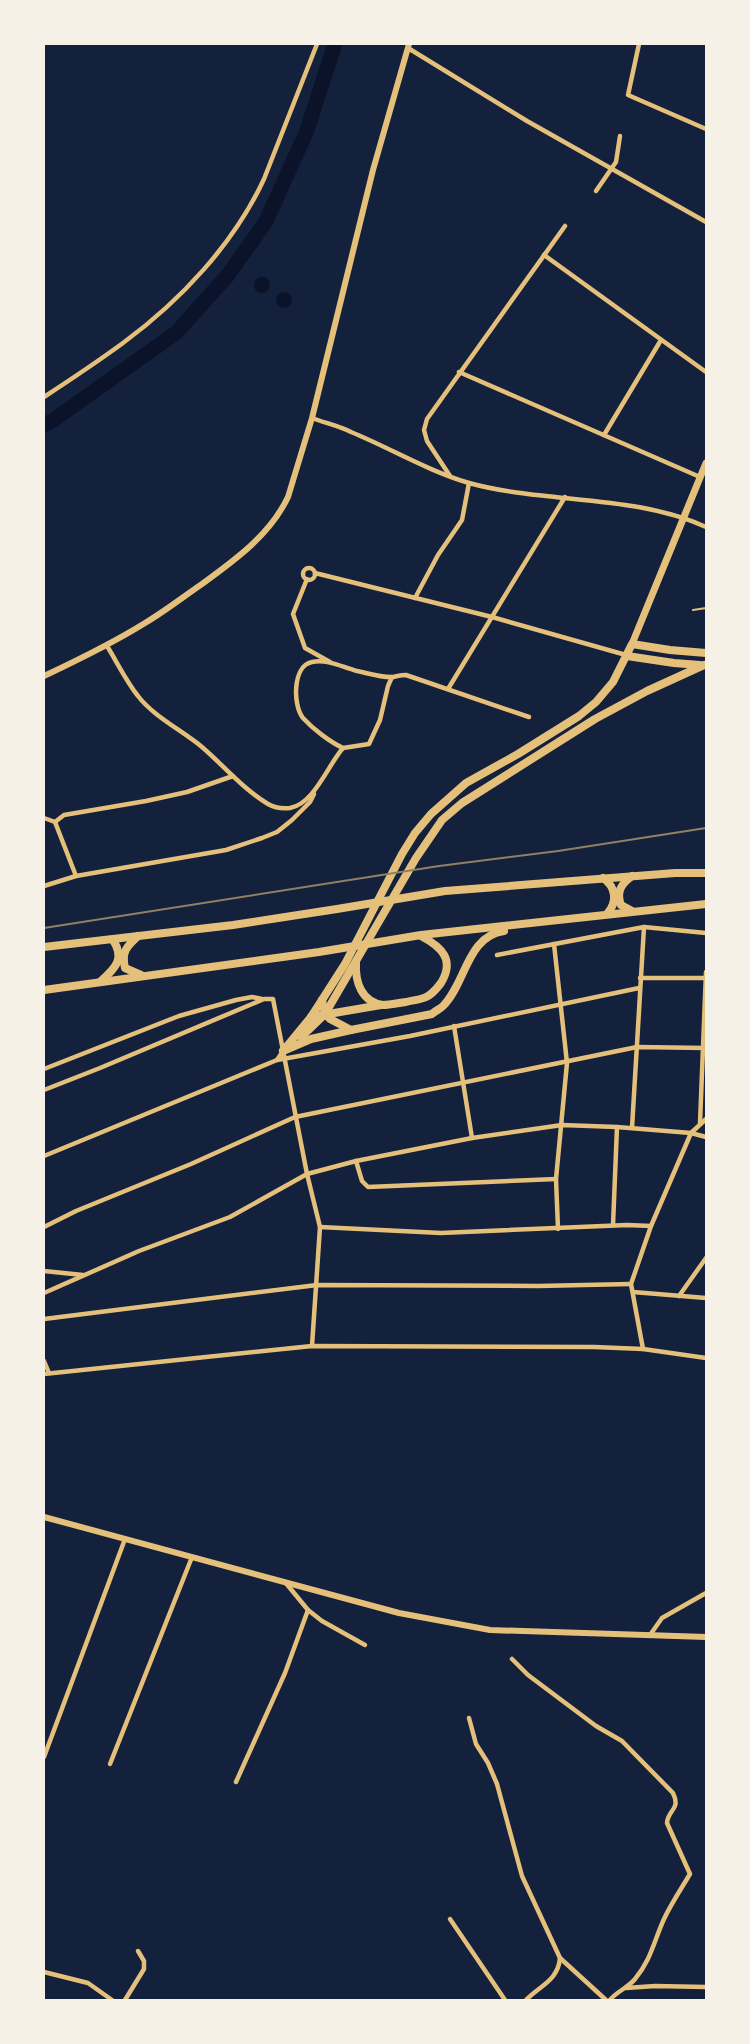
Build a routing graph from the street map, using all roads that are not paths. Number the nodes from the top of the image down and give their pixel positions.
1 (317, 44) edge
2 (639, 44) edge
3 (409, 46) edge
4 (706, 129) edge
5 (620, 136) dead end
6 (612, 169) junction
7 (596, 191) dead end
8 (706, 222) edge
9 (565, 226) dead end
10 (544, 255) junction
11 (661, 340) junction
12 (459, 372) junction
13 (706, 372) edge
14 (44, 397) edge
15 (312, 418) junction
16 (604, 435) junction
17 (706, 463) edge
18 (450, 476) junction
19 (700, 477) junction
20 (469, 483) junction
21 (565, 497) junction
22 (685, 518) junction
23 (706, 528) edge
24 (315, 573) junction
25 (307, 579) junction
26 (416, 598) junction
27 (706, 608) edge
28 (693, 610) dead end
29 (492, 617) junction
30 (632, 644) junction
31 (107, 646) junction
32 (706, 653) edge
33 (627, 656) junction
34 (332, 663) junction
35 (705, 665) edge
36 (44, 676) edge
37 (392, 677) junction
38 (448, 688) junction
39 (529, 717) dead end
40 (343, 748) junction
41 (233, 776) junction
42 (316, 789) junction
43 (44, 818) edge
44 (55, 822) junction
45 (706, 873) edge
46 (76, 876) junction
47 (632, 876) junction
48 (603, 878) junction
49 (44, 886) edge
50 (706, 904) edge
51 (637, 911) junction
52 (607, 914) junction
53 (575, 917) junction
54 (644, 927) junction
55 (706, 933) edge
56 (421, 935) junction
57 (139, 936) junction
58 (113, 940) junction
59 (554, 944) junction
60 (44, 946) edge
61 (497, 955) dead end
62 (356, 963) junction
63 (706, 972) edge
64 (146, 976) junction
65 (640, 978) junction
66 (706, 978) edge
67 (101, 981) junction
68 (639, 988) junction
69 (44, 990) edge
70 (264, 999) junction
71 (322, 1000) junction
72 (394, 1004) junction
73 (560, 1004) junction
74 (325, 1014) junction
75 (311, 1017) junction
76 (454, 1026) junction
77 (351, 1030) junction
78 (637, 1047) junction
79 (705, 1048) edge
80 (284, 1054) junction
81 (567, 1063) junction
82 (44, 1069) edge
83 (462, 1082) junction
84 (44, 1090) edge
85 (296, 1117) junction
86 (706, 1119) edge
87 (700, 1123) junction
88 (562, 1125) junction
89 (617, 1127) junction
90 (632, 1128) junction
91 (691, 1133) junction
92 (706, 1137) edge
93 (472, 1138) junction
94 (44, 1156) edge
95 (356, 1161) junction
96 (307, 1174) junction
97 (556, 1179) junction
98 (613, 1225) junction
99 (651, 1226) junction
100 (44, 1227) edge
101 (320, 1227) junction
102 (558, 1229) junction
103 (706, 1257) edge
104 (44, 1271) edge
105 (83, 1275) junction
106 (631, 1284) junction
107 (317, 1285) junction
108 (633, 1292) junction
109 (44, 1293) edge
110 (679, 1296) junction
111 (706, 1298) edge
112 (44, 1319) edge
113 (312, 1346) junction
114 (643, 1349) junction
115 (706, 1358) edge
116 (44, 1361) edge
117 (46, 1373) edge
118 (44, 1517) edge
119 (125, 1539) junction
120 (192, 1557) junction
121 (283, 1580) junction
122 (706, 1593) edge
123 (308, 1610) junction
124 (650, 1635) junction
125 (706, 1636) edge
126 (365, 1645) dead end
127 (512, 1659) dead end
128 (469, 1718) dead end
129 (44, 1757) edge
130 (110, 1764) dead end
131 (236, 1782) dead end
132 (450, 1919) dead end
133 (138, 1951) dead end
134 (560, 1958) junction
135 (44, 1972) edge
136 (706, 1988) edge
137 (626, 1989) junction
138 (112, 2001) edge
139 (125, 2001) edge
140 (505, 2001) edge
141 (526, 2001) edge
142 (608, 2001) edge

1 - 14 street
2 - 4 street
3 - 6 street
3 - 15 street
5 - 6 street
6 - 7 street
6 - 8 street
9 - 10 street
10 - 11 street
10 - 12 street
11 - 13 street
11 - 16 street
12 - 16 street
12 - 18 street
15 - 18 street
15 - 31 street
16 - 19 street
17 - 19 main road
18 - 20 street
19 - 22 main road
20 - 21 street
20 - 26 street
21 - 22 street
21 - 29 street
22 - 23 street
22 - 30 main road
24 - 25 street
24 - 25 street
24 - 26 street
25 - 34 street
26 - 29 street
27 - 28 lane
29 - 33 street
29 - 38 street
30 - 32 main road
30 - 33 main road
31 - 36 street
31 - 41 street
33 - 35 main road
33 - 71 main road
34 - 37 street
34 - 40 street
35 - 62 main road
37 - 38 street
37 - 40 street
38 - 39 street
40 - 42 street
41 - 42 street
41 - 44 street
42 - 46 street
43 - 44 street
44 - 46 street
45 - 47 highway
46 - 49 street
47 - 48 highway
47 - 51 highway
48 - 52 highway
48 - 57 highway
50 - 51 highway
51 - 52 highway
52 - 53 highway
53 - 56 highway
53 - 77 highway
54 - 55 street
54 - 59 street
54 - 65 street
56 - 64 highway
56 - 72 highway
57 - 58 highway
57 - 64 highway
58 - 60 highway
58 - 67 highway
59 - 61 street
59 - 73 street
62 - 72 highway
62 - 74 main road
63 - 66 street
64 - 67 highway
65 - 66 street
65 - 68 street
66 - 79 street
67 - 69 highway
68 - 73 street
68 - 78 street
70 - 80 street
70 - 82 street
70 - 84 street
71 - 74 highway
71 - 75 main road
72 - 74 highway
73 - 76 street
73 - 81 street
74 - 75 highway
74 - 77 highway
74 - 80 main road
75 - 80 main road
76 - 80 street
76 - 83 street
77 - 80 highway
78 - 79 street
78 - 81 street
78 - 90 street
79 - 87 street
80 - 85 street
80 - 94 street
81 - 83 street
81 - 88 street
83 - 85 street
83 - 93 street
85 - 96 street
85 - 100 street
86 - 87 street
87 - 91 street
88 - 89 street
88 - 93 street
88 - 97 street
89 - 90 street
89 - 98 street
90 - 91 street
91 - 92 street
91 - 99 street
93 - 95 street
95 - 96 street
95 - 97 street
96 - 101 street
96 - 105 street
97 - 102 street
98 - 99 street
98 - 102 street
99 - 106 street
101 - 102 street
101 - 107 street
103 - 110 street
104 - 105 street
105 - 109 street
106 - 107 street
106 - 108 street
107 - 112 street
107 - 113 street
108 - 110 street
108 - 114 street
110 - 111 street
113 - 114 street
113 - 117 street
114 - 115 street
116 - 117 street
118 - 119 street
119 - 120 street
119 - 129 street
120 - 121 street
120 - 130 street
121 - 123 street
121 - 124 street
122 - 124 street
123 - 126 street
123 - 131 street
124 - 125 street
127 - 137 street
128 - 134 street
132 - 140 street
133 - 139 street
134 - 141 street
134 - 142 street
135 - 138 street
136 - 137 street
137 - 142 street

